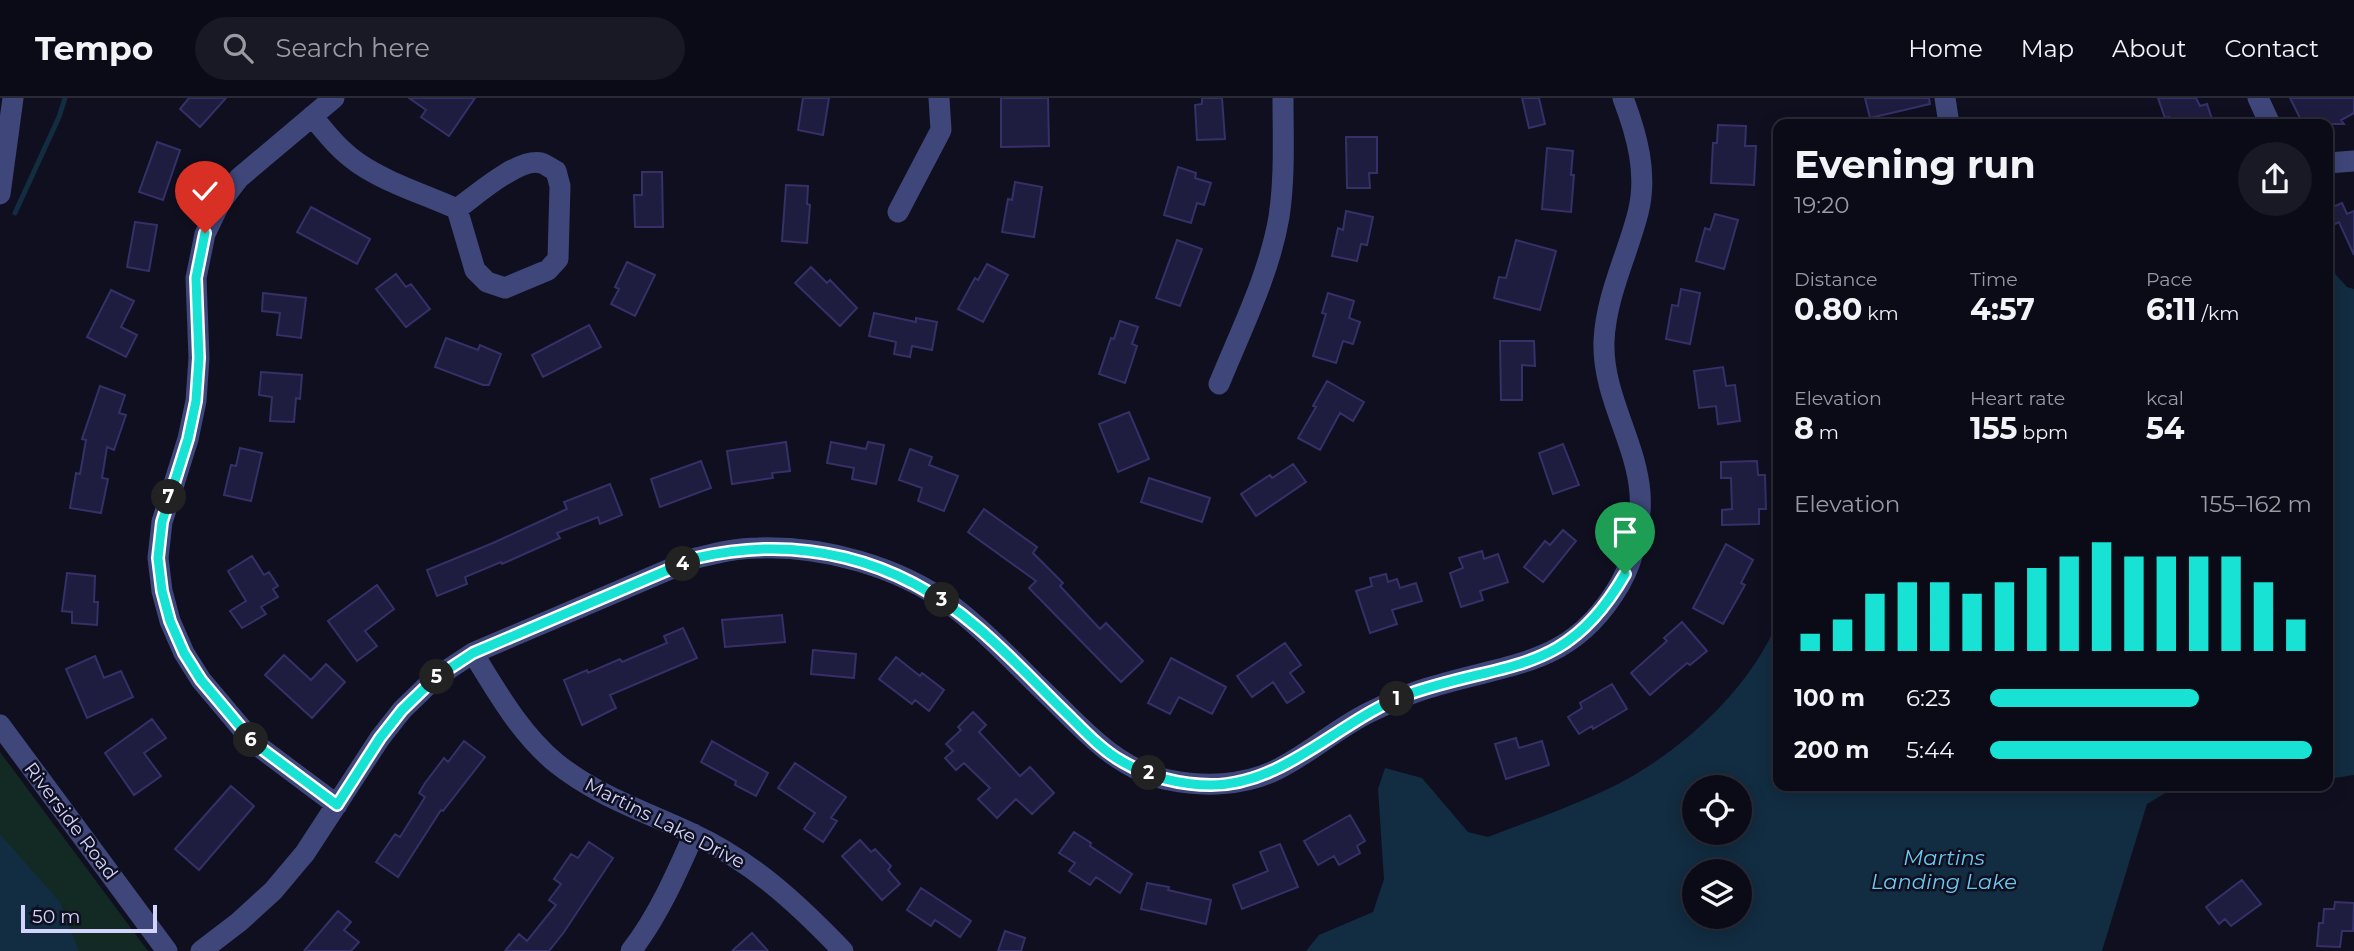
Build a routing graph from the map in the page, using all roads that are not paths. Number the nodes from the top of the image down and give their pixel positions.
1 (13, 98) edge
2 (334, 98) edge
3 (939, 98) edge
4 (1283, 98) edge
5 (1623, 98) edge
6 (1945, 98) edge
7 (2258, 98) edge
8 (312, 116) junction
9 (1948, 119) edge
10 (2268, 119) edge
11 (2354, 161) edge
12 (2333, 163) edge
13 (2, 170) edge
14 (0, 194) edge
15 (457, 209) junction
16 (898, 212) dead end
17 (1219, 384) dead end
18 (473, 653) junction
19 (0, 725) edge
20 (337, 805) junction
21 (694, 834) junction
22 (167, 951) edge
23 (201, 951) edge
24 (631, 951) edge
25 (844, 951) edge

1 - 13 street
2 - 8 street
3 - 16 street
4 - 17 street
5 - 18 street
6 - 9 street
7 - 10 street
8 - 15 street
8 - 20 street
11 - 12 street
13 - 14 street
15 - 15 street
18 - 20 street
18 - 21 street, Martins Lake Drive
19 - 22 street, Riverside Road
20 - 23 street
21 - 24 street
21 - 25 street, Martins Lake Drive

